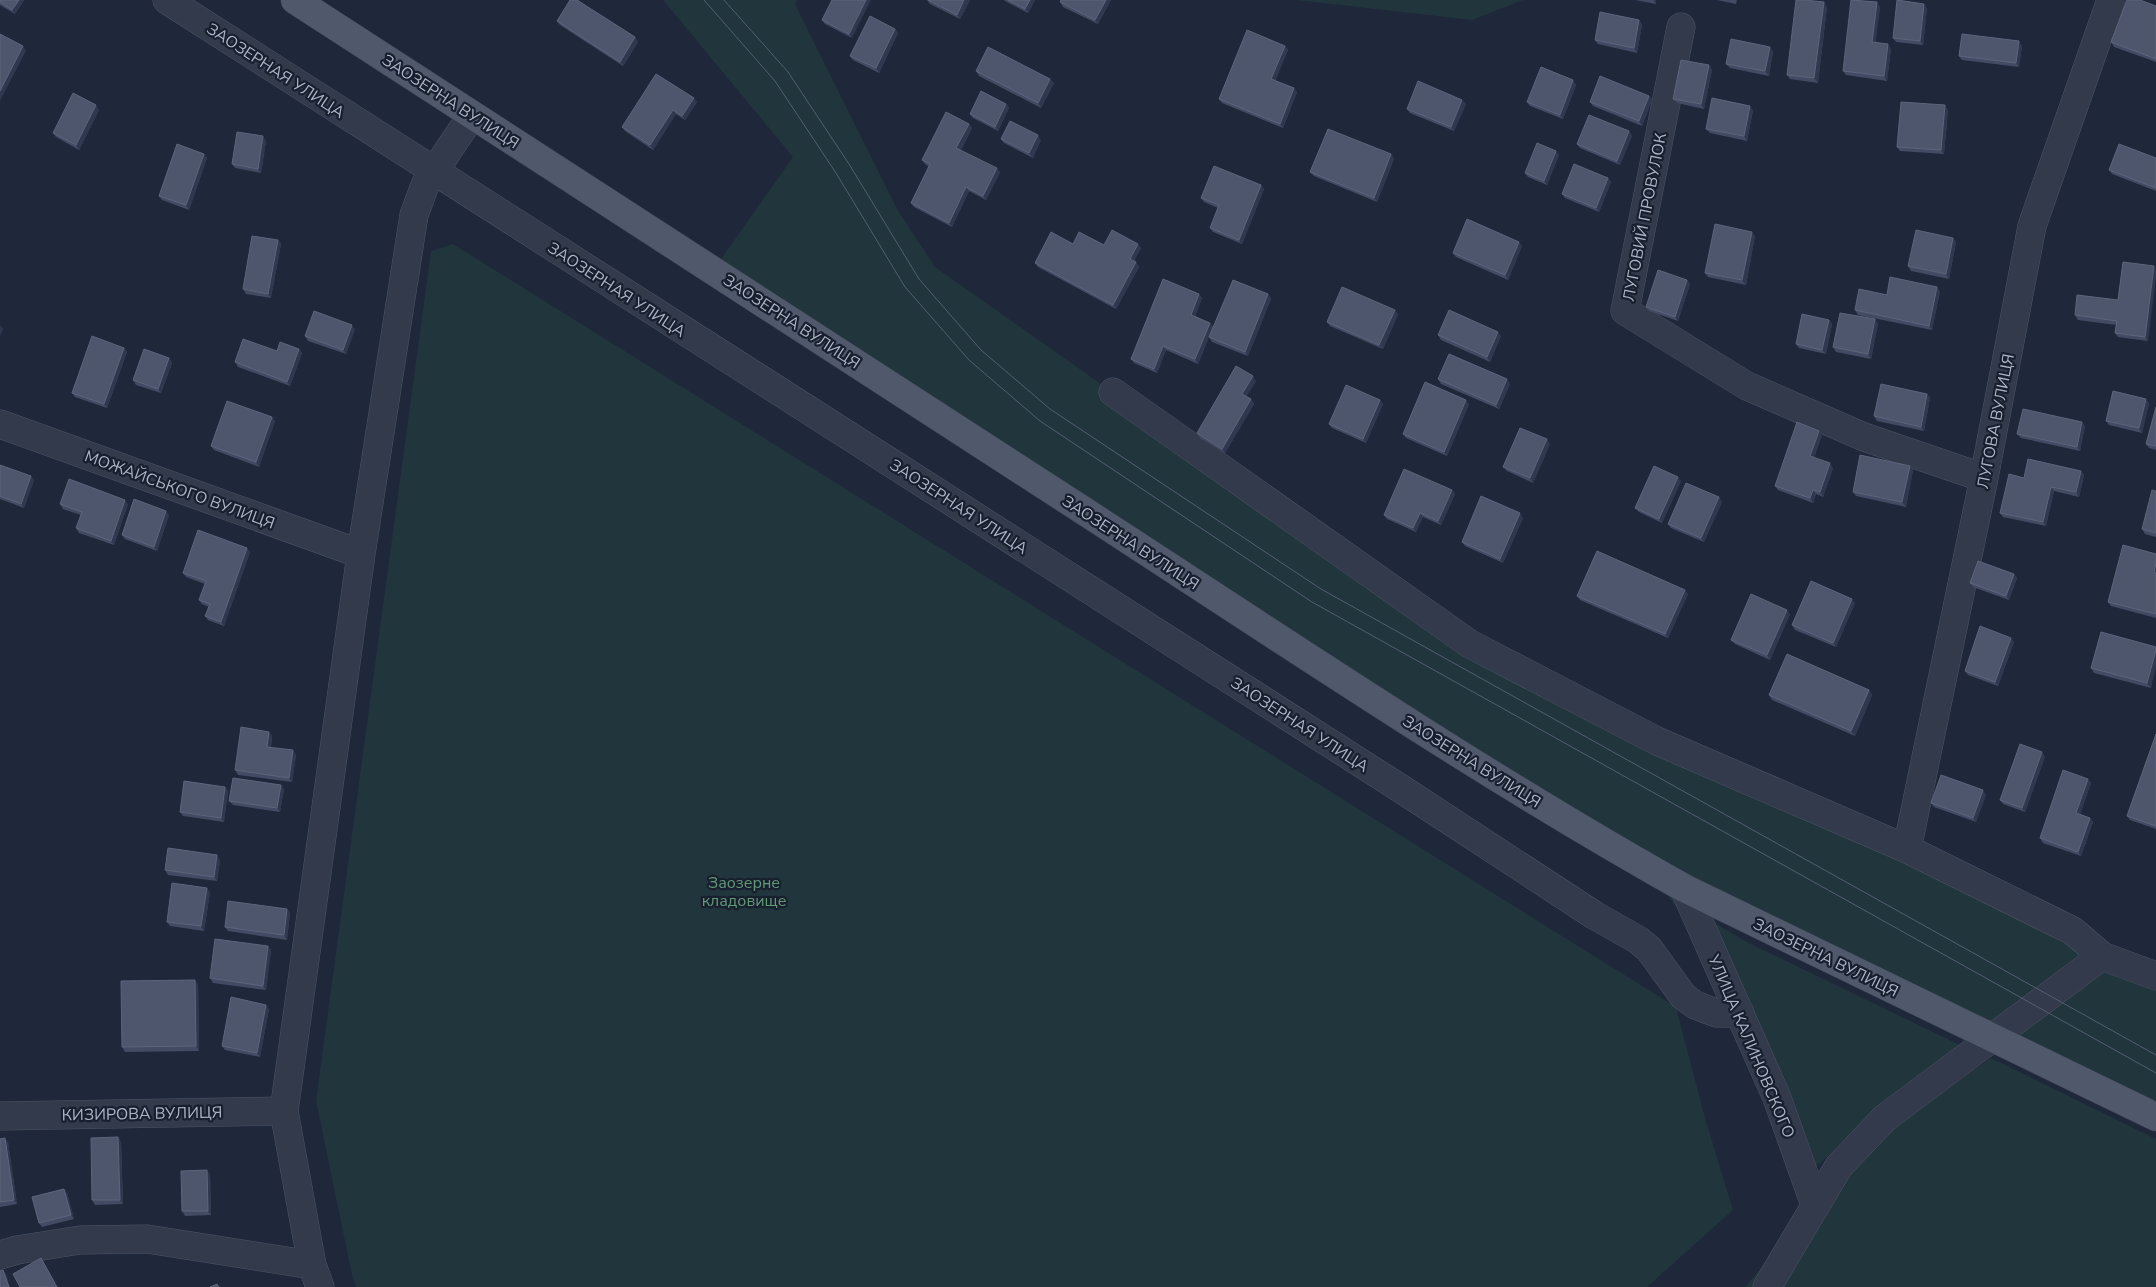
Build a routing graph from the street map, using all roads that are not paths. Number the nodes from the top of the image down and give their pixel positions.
1 (168, 0) edge
2 (295, 0) edge
3 (2111, 0) edge
4 (1681, 27) dead end
5 (472, 115) junction
6 (434, 172) junction
7 (1113, 392) dead end
8 (0, 424) edge
9 (1984, 478) junction
10 (361, 554) junction
11 (1906, 849) junction
12 (1684, 888) junction
13 (2102, 956) junction
14 (2156, 976) edge
15 (1740, 1013) junction
16 (1994, 1039) junction
17 (284, 1111) junction
18 (0, 1116) edge
19 (2156, 1117) edge
20 (1815, 1205) junction
21 (0, 1255) edge
22 (316, 1276) edge
23 (1767, 1287) edge

1 - 6 street, ЗАОЗЕРНАЯ УЛИЦА
2 - 5 main road, ЗАОЗЕРНА ВУЛИЦЯ
3 - 9 street, ЛУГОВА ВУЛИЦЯ
4 - 9 street, ЛУГОВИЙ ПРОВУЛОК
5 - 6 street
5 - 12 main road, ЗАОЗЕРНА ВУЛИЦЯ
6 - 10 street
6 - 15 street, ЗАОЗЕРНАЯ УЛИЦА
7 - 11 street
8 - 10 street, МОЖАЙСЬКОГО ВУЛИЦЯ
9 - 11 street, ЛУГОВА ВУЛИЦЯ
10 - 17 street
11 - 13 street
12 - 15 street, УЛИЦА КАЛИНОВСКОГО
12 - 16 main road, ЗАОЗЕРНА ВУЛИЦЯ
13 - 14 street
13 - 16 street
15 - 20 street, УЛИЦА КАЛИНОВСКОГО
16 - 19 main road, ЗАОЗЕРНА ВУЛИЦЯ
16 - 20 street
17 - 18 street, КИЗИРОВА ВУЛИЦЯ
17 - 22 street
20 - 23 street
21 - 22 street

